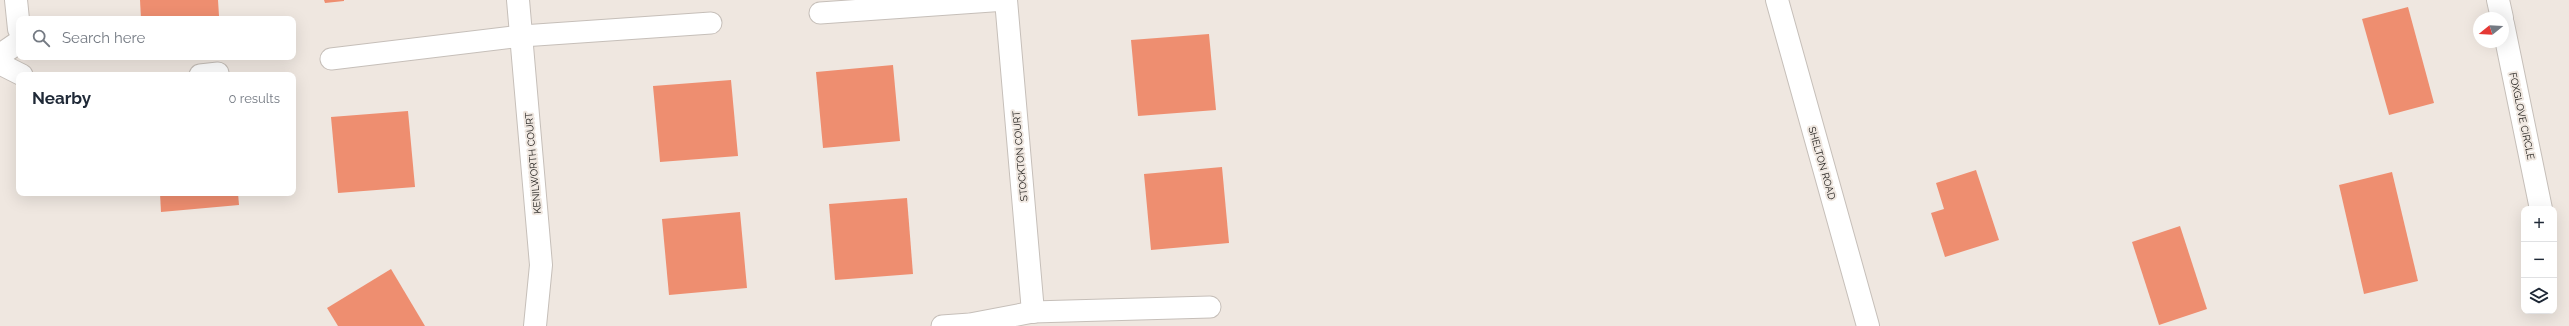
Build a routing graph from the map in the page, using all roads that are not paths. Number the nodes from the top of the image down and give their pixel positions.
1 (16, 0) edge
2 (518, 0) edge
3 (1006, 0) edge
4 (1777, 0) edge
5 (2498, 0) edge
6 (2501, 12) edge
7 (820, 13) dead end
8 (18, 16) edge
9 (711, 23) dead end
10 (522, 36) junction
11 (16, 44) edge
12 (2508, 48) edge
13 (0, 55) edge
14 (330, 59) dead end
15 (0, 64) edge
16 (16, 72) edge
17 (2540, 206) edge
18 (1210, 307) dead end
19 (1033, 312) junction
20 (535, 326) edge
21 (942, 326) edge
22 (1868, 326) edge

1 - 8 street
2 - 10 street, KENILWORTH COURT
3 - 7 lane
3 - 19 street, STOCKTON COURT
4 - 22 street, SHELTON ROAD
5 - 6 street
9 - 10 lane
10 - 14 lane
10 - 20 street, KENILWORTH COURT
11 - 13 street
12 - 17 street, FOXGLOVE CIRCLE
15 - 16 lane
18 - 19 lane
19 - 21 lane

